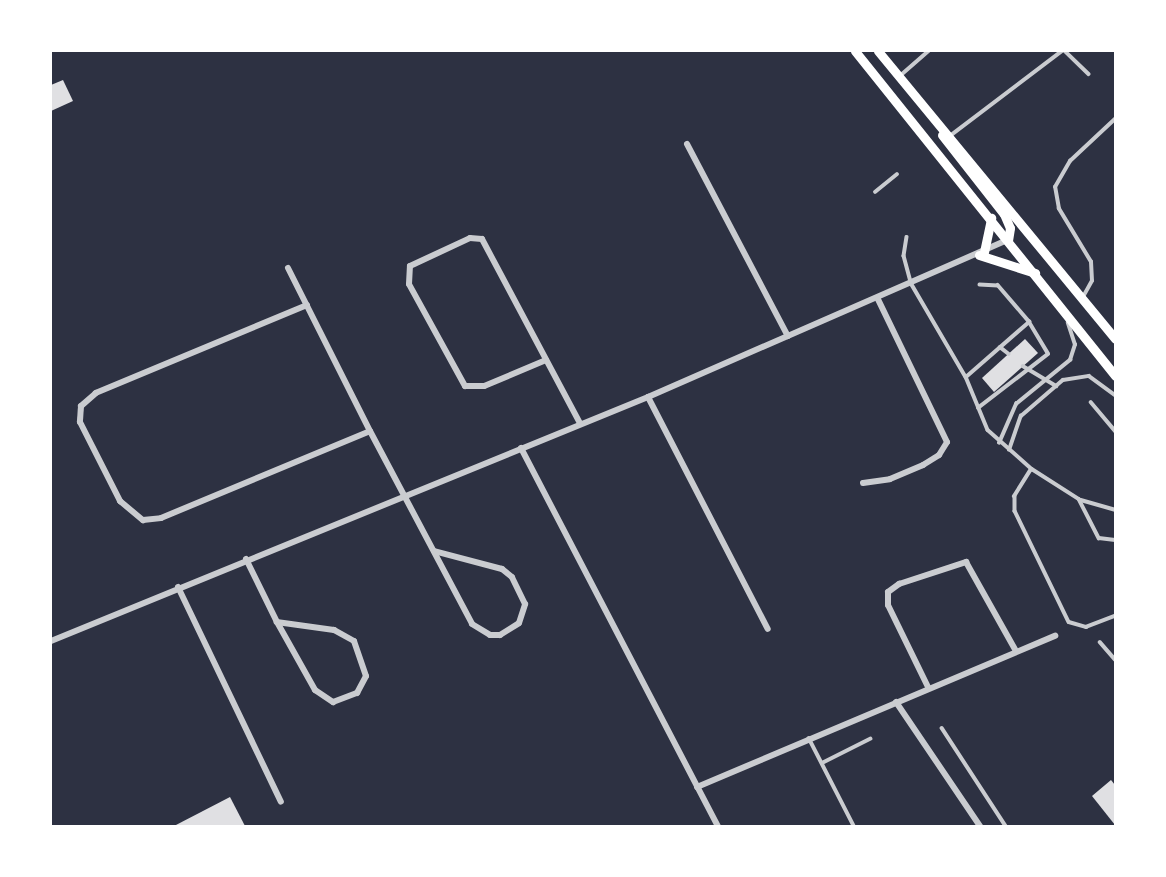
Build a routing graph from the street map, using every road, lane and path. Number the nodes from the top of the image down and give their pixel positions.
1 (855, 51) edge
2 (878, 51) edge
3 (929, 51) edge
4 (1063, 51) edge
5 (1089, 74) dead end
6 (902, 79) junction
7 (1115, 119) edge
8 (950, 136) junction
9 (687, 144) dead end
10 (897, 174) dead end
11 (874, 192) dead end
12 (991, 218) junction
13 (907, 237) dead end
14 (1008, 240) junction
15 (981, 253) junction
16 (288, 268) dead end
17 (1036, 274) junction
18 (911, 283) junction
19 (980, 285) dead end
20 (1082, 298) junction
21 (878, 299) junction
22 (307, 305) junction
23 (1063, 309) junction
24 (1029, 323) junction
25 (788, 336) junction
26 (1115, 339) edge
27 (1000, 347) junction
28 (1009, 354) dead end
29 (546, 360) junction
30 (1023, 366) dead end
31 (1028, 370) junction
32 (1115, 376) edge
33 (966, 377) junction
34 (1044, 380) junction
35 (1056, 386) junction
36 (1115, 395) edge
37 (648, 397) junction
38 (1091, 402) dead end
39 (978, 408) junction
40 (580, 423) junction
41 (370, 431) junction
42 (1115, 431) edge
43 (999, 443) junction
44 (521, 447) junction
45 (1009, 450) junction
46 (1032, 469) junction
47 (863, 482) dead end
48 (407, 494) junction
49 (1079, 499) junction
50 (1115, 509) edge
51 (1115, 540) edge
52 (434, 551) junction
53 (246, 559) junction
54 (178, 587) junction
55 (1115, 615) edge
56 (277, 622) junction
57 (768, 629) dead end
58 (1055, 636) dead end
59 (51, 641) edge
60 (1100, 642) dead end
61 (1016, 651) junction
62 (1115, 659) edge
63 (928, 687) junction
64 (896, 702) junction
65 (942, 729) dead end
66 (809, 738) junction
67 (870, 739) dead end
68 (822, 764) junction
69 (697, 787) junction
70 (281, 802) dead end
71 (718, 826) edge
72 (854, 826) edge
73 (980, 826) edge
74 (1006, 826) edge

1 - 12 main road
2 - 6 main road
3 - 6 lane
4 - 5 lane
4 - 8 lane
6 - 8 main road
6 - 14 main road
7 - 20 lane
8 - 20 main road
9 - 25 street
10 - 11 lane
12 - 14 main road
12 - 15 main road
13 - 18 lane
14 - 15 street
14 - 17 main road
15 - 17 main road
15 - 18 street
16 - 22 street
17 - 23 main road
18 - 21 street
18 - 33 lane
19 - 24 lane
20 - 26 main road
21 - 25 street
21 - 47 street
22 - 41 street
22 - 41 street
23 - 32 main road
23 - 34 lane
24 - 27 lane
24 - 31 lane
25 - 37 street
27 - 28 lane
27 - 33 lane
29 - 29 street
29 - 40 street
30 - 31 lane
31 - 34 lane
31 - 39 lane
33 - 39 lane
34 - 35 lane
34 - 43 lane
35 - 36 lane
35 - 45 lane
37 - 40 street
37 - 57 street
38 - 42 lane
39 - 43 lane
40 - 44 street
41 - 48 street
43 - 45 lane
44 - 48 street
44 - 69 street
45 - 46 lane
46 - 49 lane
46 - 55 lane
48 - 52 street
48 - 53 street
49 - 50 lane
49 - 51 lane
52 - 52 street
53 - 54 street
53 - 56 street
54 - 59 street
54 - 70 street
56 - 56 street
58 - 61 street
60 - 62 lane
61 - 63 street
61 - 63 street
63 - 64 street
64 - 66 street
64 - 73 street
65 - 74 lane
66 - 68 lane
66 - 69 street
67 - 68 lane
68 - 72 lane
69 - 71 street

